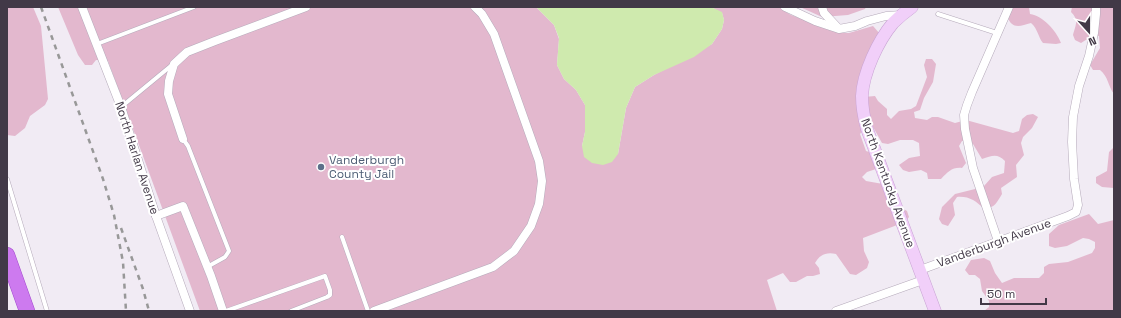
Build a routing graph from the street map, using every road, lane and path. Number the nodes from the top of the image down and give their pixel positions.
1 (82, 7) edge
2 (194, 7) edge
3 (306, 7) edge
4 (475, 7) edge
5 (785, 7) edge
6 (822, 7) edge
7 (1009, 7) edge
8 (1096, 7) edge
9 (183, 9) edge
10 (907, 11) edge
11 (938, 14) dead end
12 (839, 29) junction
13 (997, 33) junction
14 (96, 44) junction
15 (174, 64) junction
16 (121, 107) junction
17 (183, 139) joint
18 (7, 179) edge
19 (156, 216) junction
20 (342, 238) dead end
21 (998, 241) junction
22 (7, 255) edge
23 (207, 267) junction
24 (921, 275) junction
25 (27, 311) edge
26 (47, 311) edge
27 (190, 311) edge
28 (224, 311) edge
29 (291, 311) edge
30 (368, 311) edge
31 (374, 311) edge
32 (836, 311) edge
33 (935, 311) edge

1 - 14 street, North Harlan Avenue
2 - 9 lane
3 - 15 street
4 - 31 street
5 - 12 street
6 - 12 street
7 - 13 street
8 - 21 street, Vanderburgh Avenue
9 - 14 lane
10 - 12 street
10 - 24 street, North Kentucky Avenue
11 - 13 lane
13 - 21 street
14 - 16 street, North Harlan Avenue
15 - 16 lane
15 - 17 street
16 - 19 street, North Harlan Avenue
17 - 23 lane
18 - 26 lane
19 - 23 street
19 - 27 street, North Harlan Avenue
20 - 30 lane
21 - 24 street, Vanderburgh Avenue
22 - 25 highway
23 - 28 street
24 - 32 street, Vanderburgh Avenue
24 - 33 street, North Kentucky Avenue
28 - 29 lane

